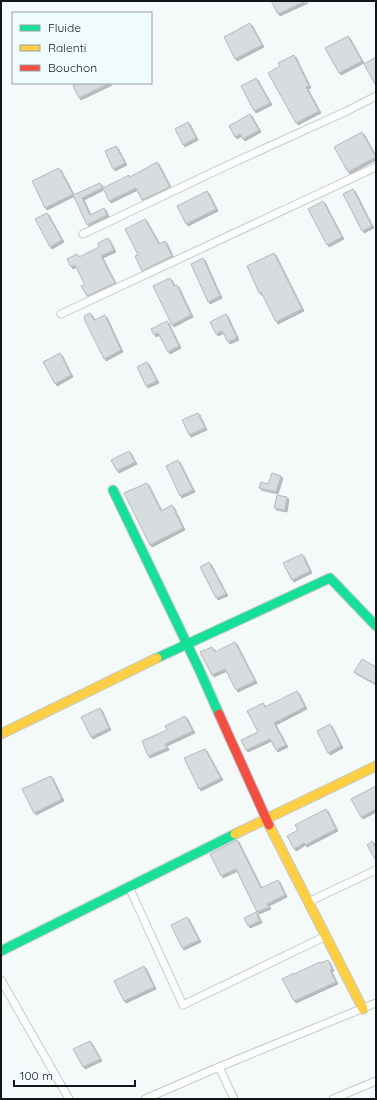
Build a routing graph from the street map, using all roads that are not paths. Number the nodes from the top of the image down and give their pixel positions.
1 (376, 96) edge
2 (376, 167) edge
3 (83, 234) dead end
4 (60, 314) dead end
5 (113, 490) dead end
6 (376, 626) edge
7 (186, 644) junction
8 (1, 734) edge
9 (376, 766) edge
10 (266, 819) junction
11 (376, 870) edge
12 (130, 887) junction
13 (308, 902) junction
14 (326, 936) junction
15 (1, 951) edge
16 (1, 980) edge
17 (376, 1003) edge
18 (363, 1009) junction
19 (219, 1067) junction
20 (376, 1081) edge
21 (69, 1099) edge
22 (145, 1099) edge
23 (234, 1099) edge
24 (333, 1099) edge

1 - 3 street
2 - 4 street
5 - 7 street
6 - 7 street
7 - 8 street
7 - 10 street
9 - 10 street
10 - 12 street
10 - 13 street
11 - 13 street
12 - 14 street
12 - 15 street
13 - 14 street
14 - 18 street
16 - 21 street
17 - 18 street
18 - 19 street
19 - 22 street
19 - 23 street
20 - 24 street

